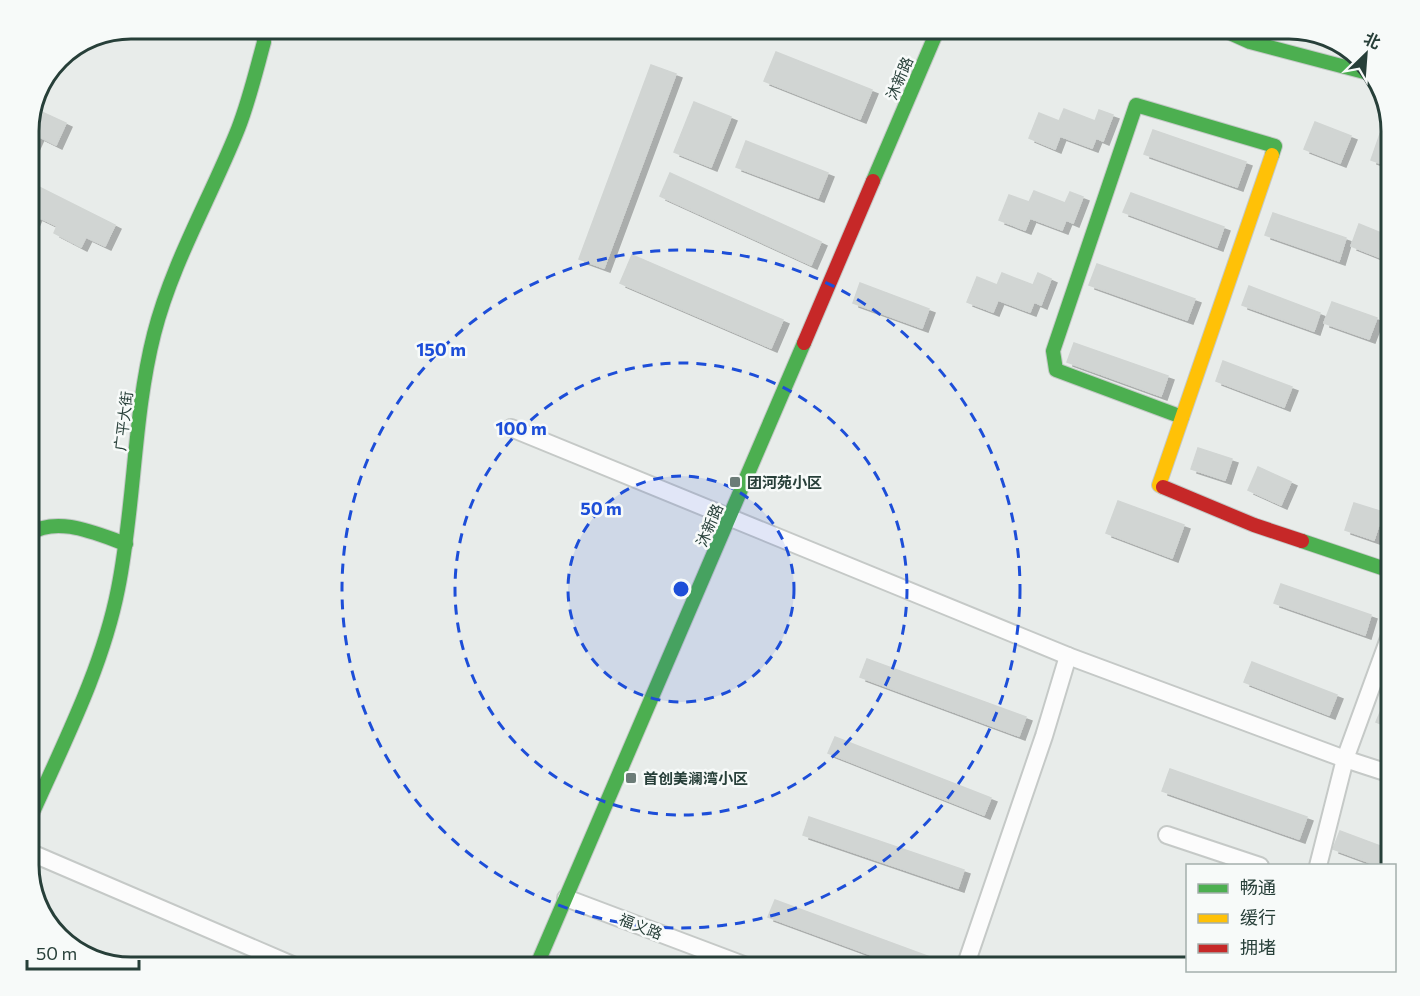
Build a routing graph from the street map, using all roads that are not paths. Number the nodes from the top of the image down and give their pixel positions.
1 (264, 39) edge
2 (934, 39) edge
3 (1244, 39) edge
4 (1336, 65) edge
5 (1182, 417) junction
6 (511, 428) dead end
7 (730, 518) junction
8 (39, 528) edge
9 (126, 544) junction
10 (1381, 567) edge
11 (1068, 656) junction
12 (1381, 662) edge
13 (1345, 759) junction
14 (1381, 770) edge
15 (39, 798) edge
16 (1167, 835) dead end
17 (39, 856) edge
18 (1254, 864) edge
19 (1319, 864) edge
20 (566, 898) junction
21 (272, 957) edge
22 (541, 957) edge
23 (720, 957) edge
24 (969, 957) edge

1 - 9 street, 广平大街
2 - 7 street, 沐新路
3 - 4 street
5 - 5 street
5 - 10 street
6 - 7 street
7 - 11 street
7 - 20 street, 沐新路
8 - 9 street
9 - 15 street, 广平大街
11 - 13 street
11 - 24 street
12 - 13 street
13 - 14 street
13 - 19 street
16 - 18 street
17 - 21 street
20 - 22 street, 沐新路
20 - 23 street, 福义路

